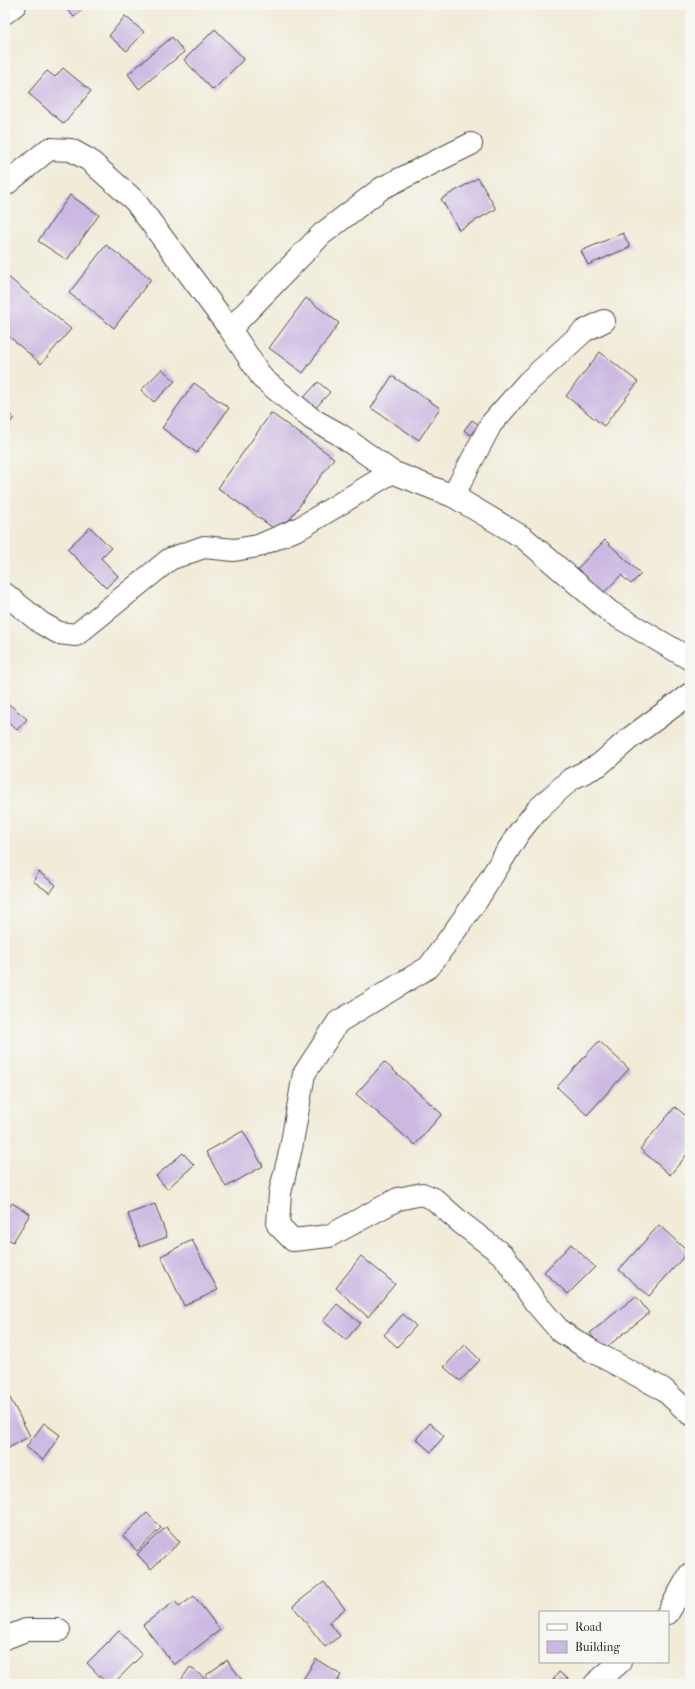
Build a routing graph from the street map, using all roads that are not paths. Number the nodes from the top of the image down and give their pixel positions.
1 (14, 5) edge
2 (5, 14) edge
3 (471, 144) dead end
4 (5, 185) edge
5 (604, 321) dead end
6 (230, 329) junction
7 (392, 472) junction
8 (453, 496) junction
9 (5, 594) edge
10 (690, 659) edge
11 (690, 694) edge
12 (690, 1414) edge
13 (690, 1574) edge
14 (669, 1611) edge
15 (59, 1630) dead end
16 (5, 1638) edge
17 (619, 1663) edge
18 (595, 1684) edge

1 - 2 street
3 - 6 street
4 - 6 street
5 - 8 street
6 - 7 street
7 - 8 street
7 - 9 street
8 - 10 street
11 - 12 street
13 - 14 street
15 - 16 street
17 - 18 street

